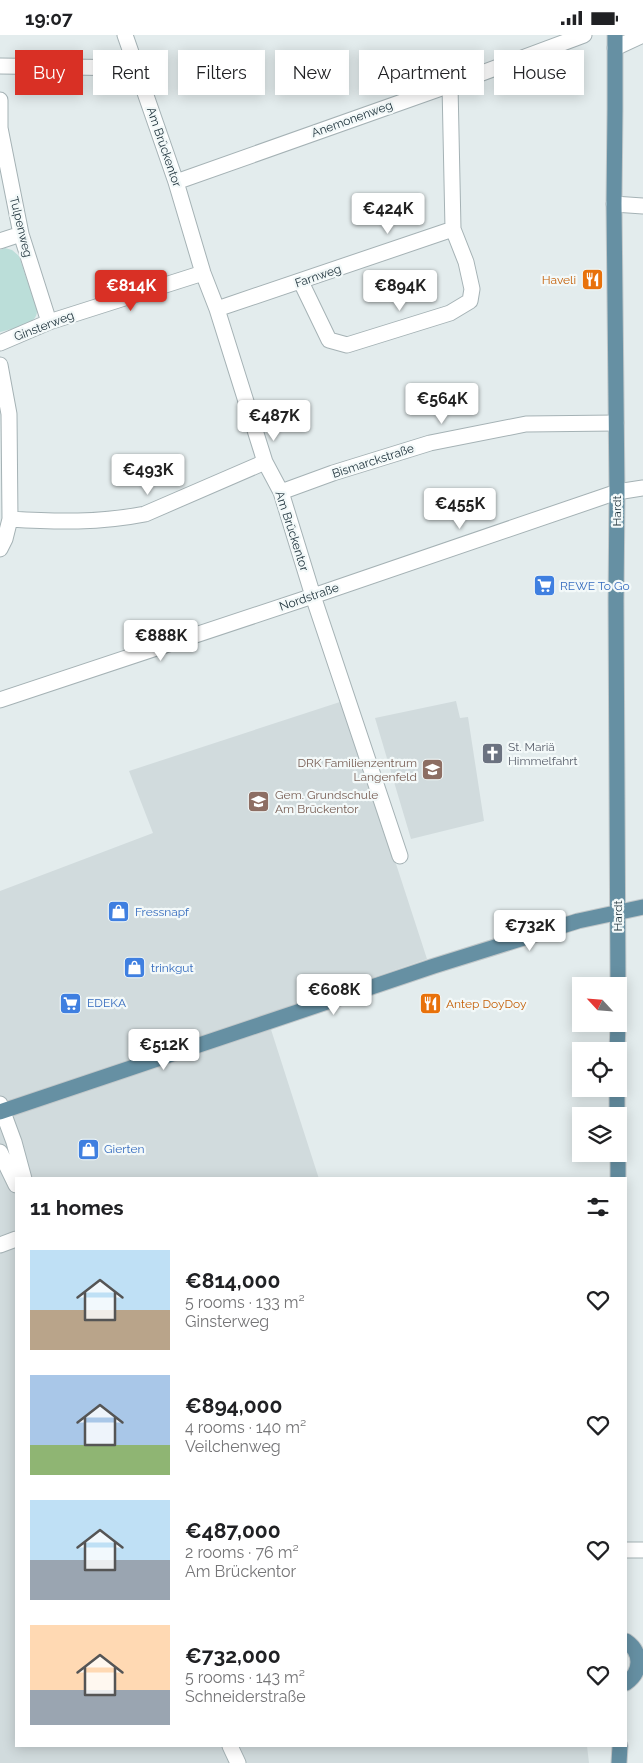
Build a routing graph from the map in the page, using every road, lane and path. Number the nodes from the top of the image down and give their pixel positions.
1 (125, 35) edge
2 (584, 35) edge
3 (643, 35) edge
4 (615, 41) edge
5 (130, 50) edge
6 (0, 66) edge
7 (93, 67) edge
8 (484, 72) edge
9 (145, 95) edge
10 (422, 95) edge
11 (450, 95) edge
12 (0, 100) edge
13 (176, 182) junction
14 (614, 204) junction
15 (643, 206) edge
16 (453, 229) junction
17 (21, 234) junction
18 (0, 241) edge
19 (203, 273) junction
20 (301, 282) junction
21 (217, 309) junction
22 (49, 322) junction
23 (0, 343) edge
24 (0, 365) edge
25 (616, 423) junction
26 (265, 462) junction
27 (643, 488) edge
28 (281, 492) junction
29 (617, 492) junction
30 (10, 519) junction
31 (0, 549) edge
32 (313, 596) junction
33 (0, 700) edge
34 (400, 856) dead end
35 (643, 907) edge
36 (618, 911) junction
37 (618, 977) edge
38 (1, 1109) edge
39 (0, 1152) edge
40 (618, 1162) edge
41 (23, 1177) edge
42 (618, 1177) edge
43 (15, 1183) edge
44 (15, 1239) edge
45 (0, 1245) edge
46 (627, 1550) edge
47 (643, 1550) edge
48 (627, 1642) edge
49 (627, 1682) edge
50 (230, 1747) edge
51 (620, 1747) edge
52 (238, 1763) edge
53 (619, 1763) edge

1 - 5 street, Am Brückentor
2 - 8 street, Anemonenweg
3 - 4 street
4 - 14 main road, Hardt
6 - 7 street
9 - 13 street, Am Brückentor
10 - 13 street, Anemonenweg
11 - 16 street
12 - 17 street, Tulpenweg
13 - 19 street, Am Brückentor
14 - 15 street
14 - 25 main road, Hardt
16 - 20 street, Farnweg
16 - 20 street
17 - 18 street
17 - 22 street, Tulpenweg
19 - 21 street, Am Brückentor
19 - 22 street, Ginsterweg
20 - 21 street, Farnweg
21 - 26 street, Am Brückentor
22 - 23 street, Ginsterweg
24 - 30 street
25 - 28 street, Bismarckstraße
25 - 29 main road, Hardt
26 - 28 street, Am Brückentor
26 - 30 street
27 - 29 street, Nordstraße
28 - 32 street, Am Brückentor
29 - 32 street, Nordstraße
29 - 36 main road, Hardt
30 - 31 street
32 - 33 street, Nordstraße
32 - 34 street, Am Brückentor
35 - 36 main road
36 - 37 main road, Hardt
36 - 38 main road
38 - 41 street
39 - 43 street
40 - 42 main road
44 - 45 street
46 - 47 street
48 - 49 main road
50 - 52 street
51 - 53 main road

